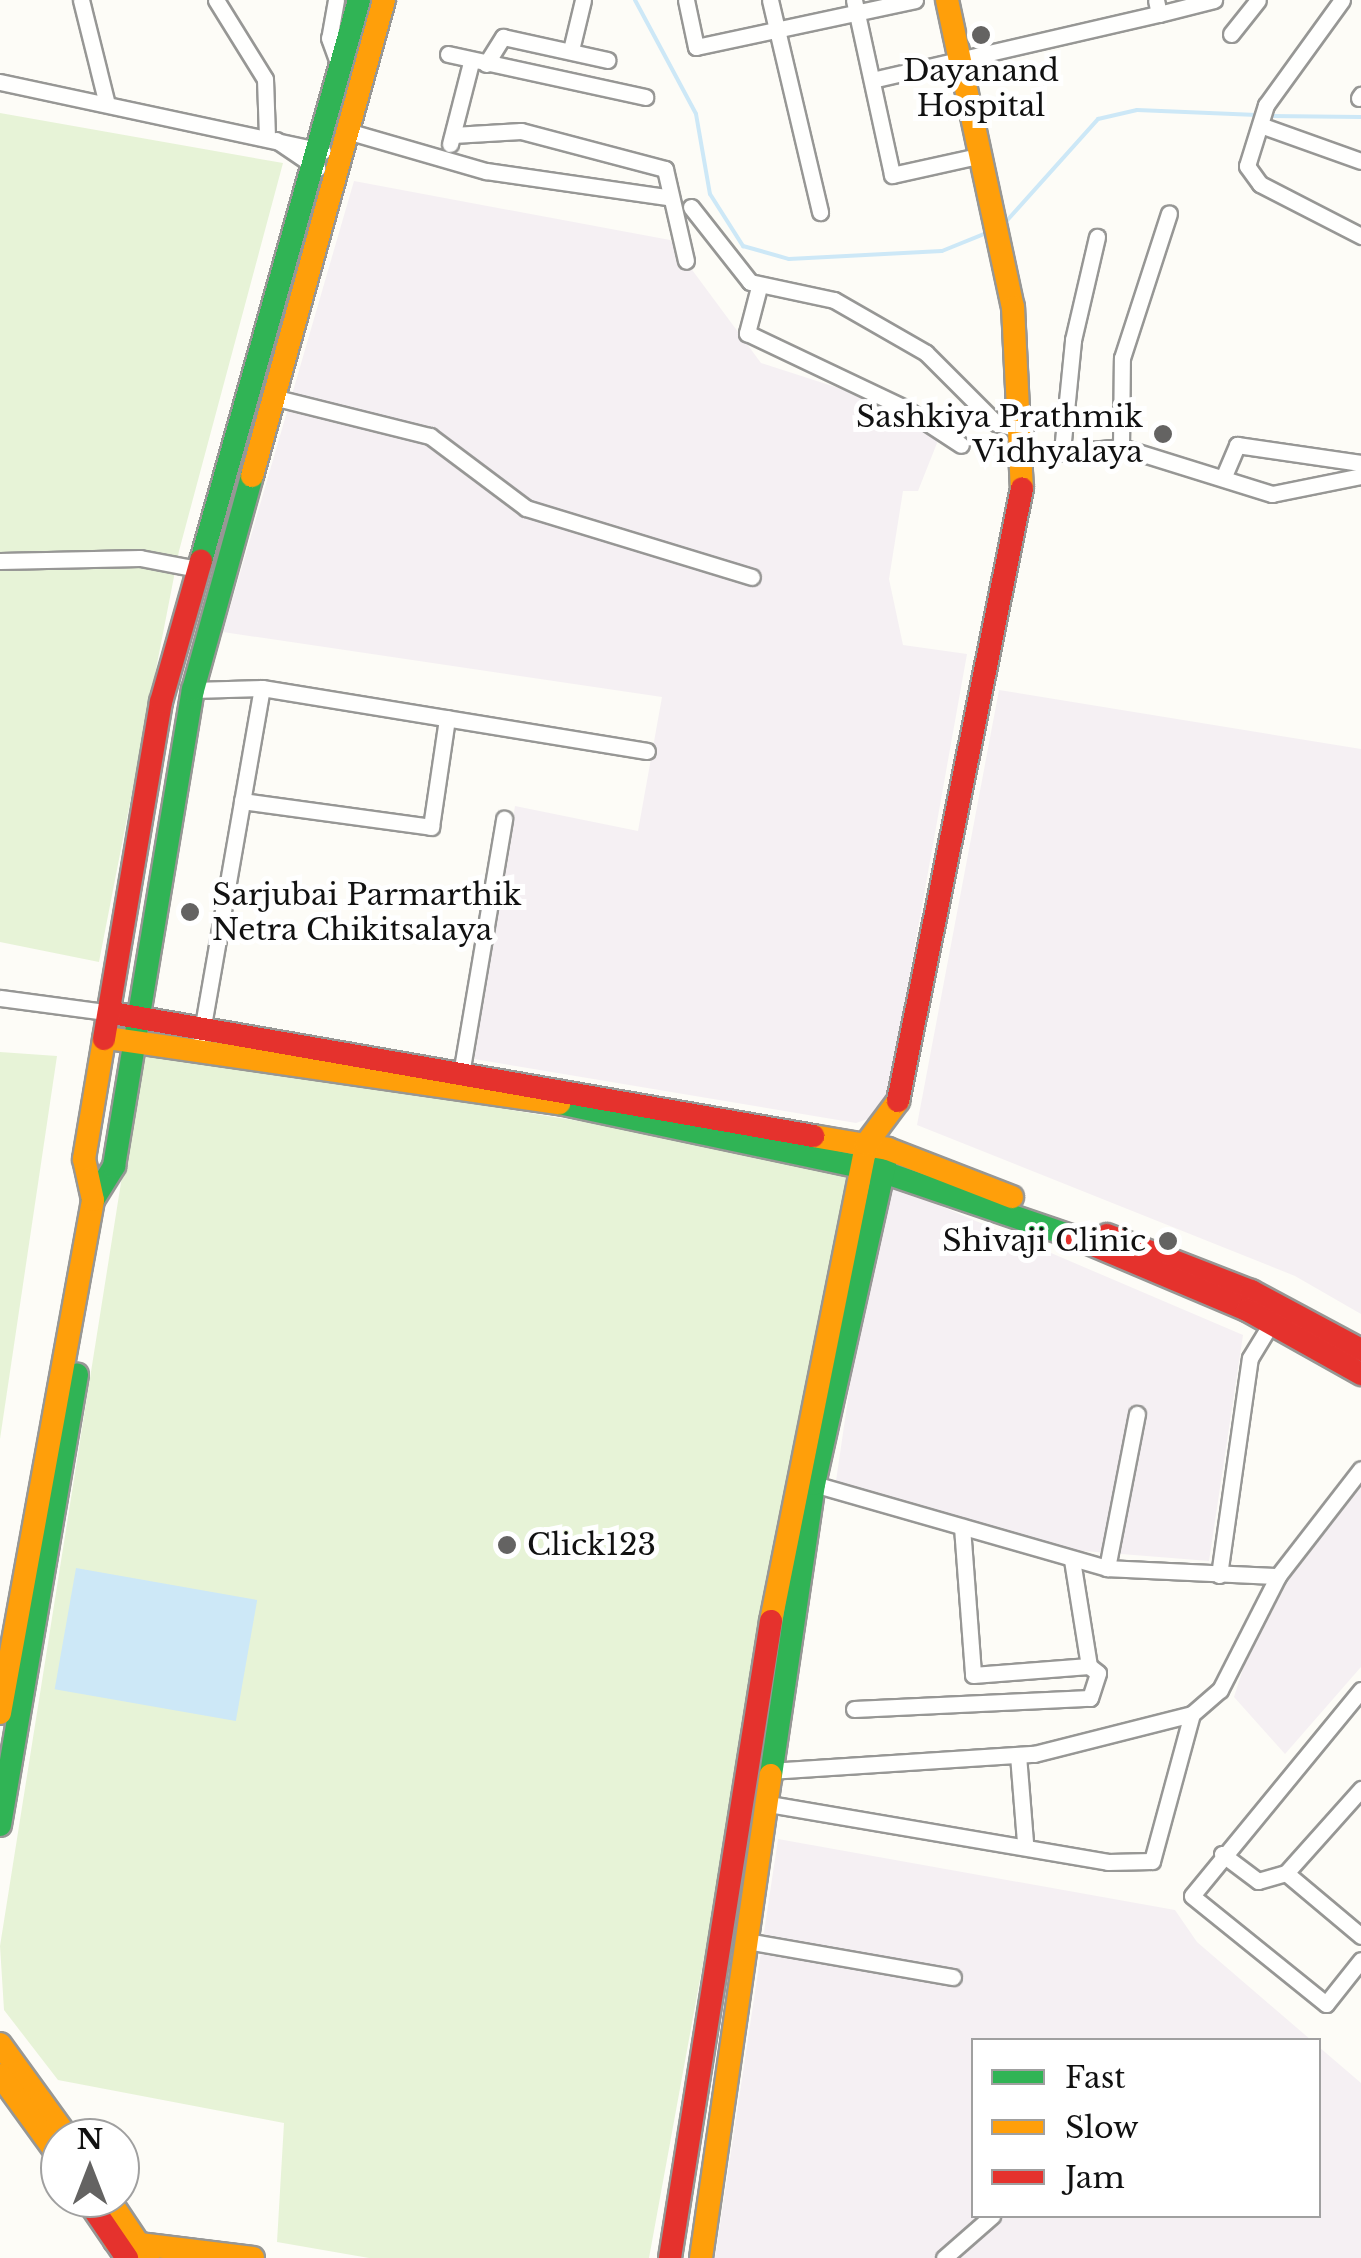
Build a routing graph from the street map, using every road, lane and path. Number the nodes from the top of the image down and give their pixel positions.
1 (80, 0) edge
2 (216, 0) edge
3 (336, 0) edge
4 (359, 0) edge
5 (384, 0) edge
6 (582, 0) edge
7 (686, 0) edge
8 (770, 0) edge
9 (914, 0) edge
10 (948, 0) edge
11 (1214, 0) edge
12 (1258, 0) edge
13 (1342, 0) edge
14 (856, 7) edge
15 (1157, 7) edge
16 (776, 31) junction
17 (1231, 34) dead end
18 (571, 50) junction
19 (448, 54) dead end
20 (608, 60) dead end
21 (958, 64) junction
22 (478, 65) junction
23 (341, 72) junction
24 (872, 80) junction
25 (0, 82) edge
26 (646, 97) dead end
27 (106, 100) junction
28 (1264, 119) junction
29 (347, 130) junction
30 (452, 135) junction
31 (272, 139) junction
32 (982, 155) junction
33 (446, 158) junction
34 (1361, 162) edge
35 (328, 163) junction
36 (668, 197) junction
37 (691, 206) dead end
38 (820, 212) dead end
39 (1169, 213) dead end
40 (1361, 236) edge
41 (1097, 237) dead end
42 (686, 261) dead end
43 (759, 287) junction
44 (272, 398) junction
45 (1025, 430) junction
46 (961, 446) dead end
47 (1121, 447) junction
48 (1062, 450) junction
49 (1023, 456) junction
50 (1361, 463) edge
51 (1224, 476) junction
52 (1361, 476) edge
53 (0, 561) edge
54 (198, 569) junction
55 (752, 578) dead end
56 (262, 688) junction
57 (192, 690) junction
58 (447, 718) junction
59 (646, 751) dead end
60 (242, 801) junction
61 (504, 819) dead end
62 (0, 998) edge
63 (112, 1014) junction
64 (140, 1017) junction
65 (201, 1035) junction
66 (107, 1038) junction
67 (136, 1043) junction
68 (462, 1068) junction
69 (874, 1158) junction
70 (114, 1166) junction
71 (92, 1200) junction
72 (1272, 1322) junction
73 (1361, 1350) edge
74 (1361, 1374) edge
75 (1136, 1414) dead end
76 (1361, 1469) edge
77 (814, 1484) junction
78 (962, 1527) junction
79 (1072, 1560) junction
80 (1107, 1568) junction
81 (1219, 1575) junction
82 (1278, 1576) junction
83 (1088, 1666) junction
84 (1361, 1690) edge
85 (854, 1708) dead end
86 (0, 1713) edge
87 (1192, 1714) junction
88 (1018, 1755) junction
89 (769, 1771) junction
90 (1361, 1789) edge
91 (763, 1803) junction
92 (0, 1825) edge
93 (1025, 1842) junction
94 (1222, 1854) junction
95 (1286, 1872) junction
96 (1358, 1927) edge
97 (746, 1940) junction
98 (1361, 1960) edge
99 (953, 1977) dead end
100 (0, 2044) edge
101 (0, 2075) edge
102 (54, 2118) edge
103 (40, 2130) edge
104 (104, 2218) edge
105 (117, 2218) edge
106 (990, 2218) edge
107 (131, 2249) edge
108 (254, 2258) edge
109 (670, 2258) edge
110 (701, 2258) edge
111 (944, 2258) edge

1 - 27 street
2 - 31 street
3 - 23 street
4 - 23 street
5 - 29 street
6 - 18 street
7 - 16 street
8 - 16 street
9 - 14 street
10 - 21 street
11 - 15 street
12 - 17 street
13 - 28 street
14 - 16 street
14 - 24 street
15 - 21 street
16 - 38 street
18 - 20 street
18 - 22 street
19 - 22 street
21 - 24 street
21 - 32 street
22 - 26 street
22 - 30 street
23 - 35 street
24 - 32 street
25 - 27 street
27 - 31 street
28 - 34 street
28 - 40 street
29 - 33 street
29 - 35 street
30 - 33 street
30 - 36 street
31 - 35 street
32 - 45 street
33 - 36 street
35 - 44 street
35 - 54 street
36 - 42 street
37 - 43 street
39 - 47 street
41 - 48 street
43 - 45 street
43 - 46 street
44 - 55 street
44 - 57 street
45 - 49 street
47 - 48 street
47 - 51 street
48 - 49 street
49 - 69 street
50 - 51 street
51 - 52 street
53 - 54 street
54 - 63 street
56 - 57 street
56 - 58 street
56 - 60 street
57 - 64 street
58 - 59 street
58 - 60 street
60 - 65 street
61 - 68 street
62 - 63 street
63 - 64 street
63 - 66 street
64 - 65 street
64 - 67 street
65 - 67 street
65 - 68 street
65 - 69 street
66 - 67 street
66 - 71 street
67 - 70 street
68 - 69 street
69 - 72 street
69 - 73 street
69 - 77 street
69 - 109 street
70 - 71 street
70 - 92 street
71 - 86 street
72 - 74 street
72 - 81 street
75 - 80 street
76 - 82 street
77 - 78 street
77 - 89 street
78 - 79 street
78 - 83 street
79 - 80 street
79 - 83 street
80 - 81 street
81 - 82 street
82 - 87 street
83 - 85 street
84 - 94 street
87 - 88 street
87 - 93 street
88 - 89 street
88 - 93 street
89 - 91 street
90 - 95 street
91 - 93 street
91 - 97 street
94 - 95 street
94 - 98 street
95 - 96 street
97 - 99 street
97 - 110 street
100 - 102 street
101 - 103 street
104 - 107 street
105 - 107 street
106 - 111 street
107 - 108 street

